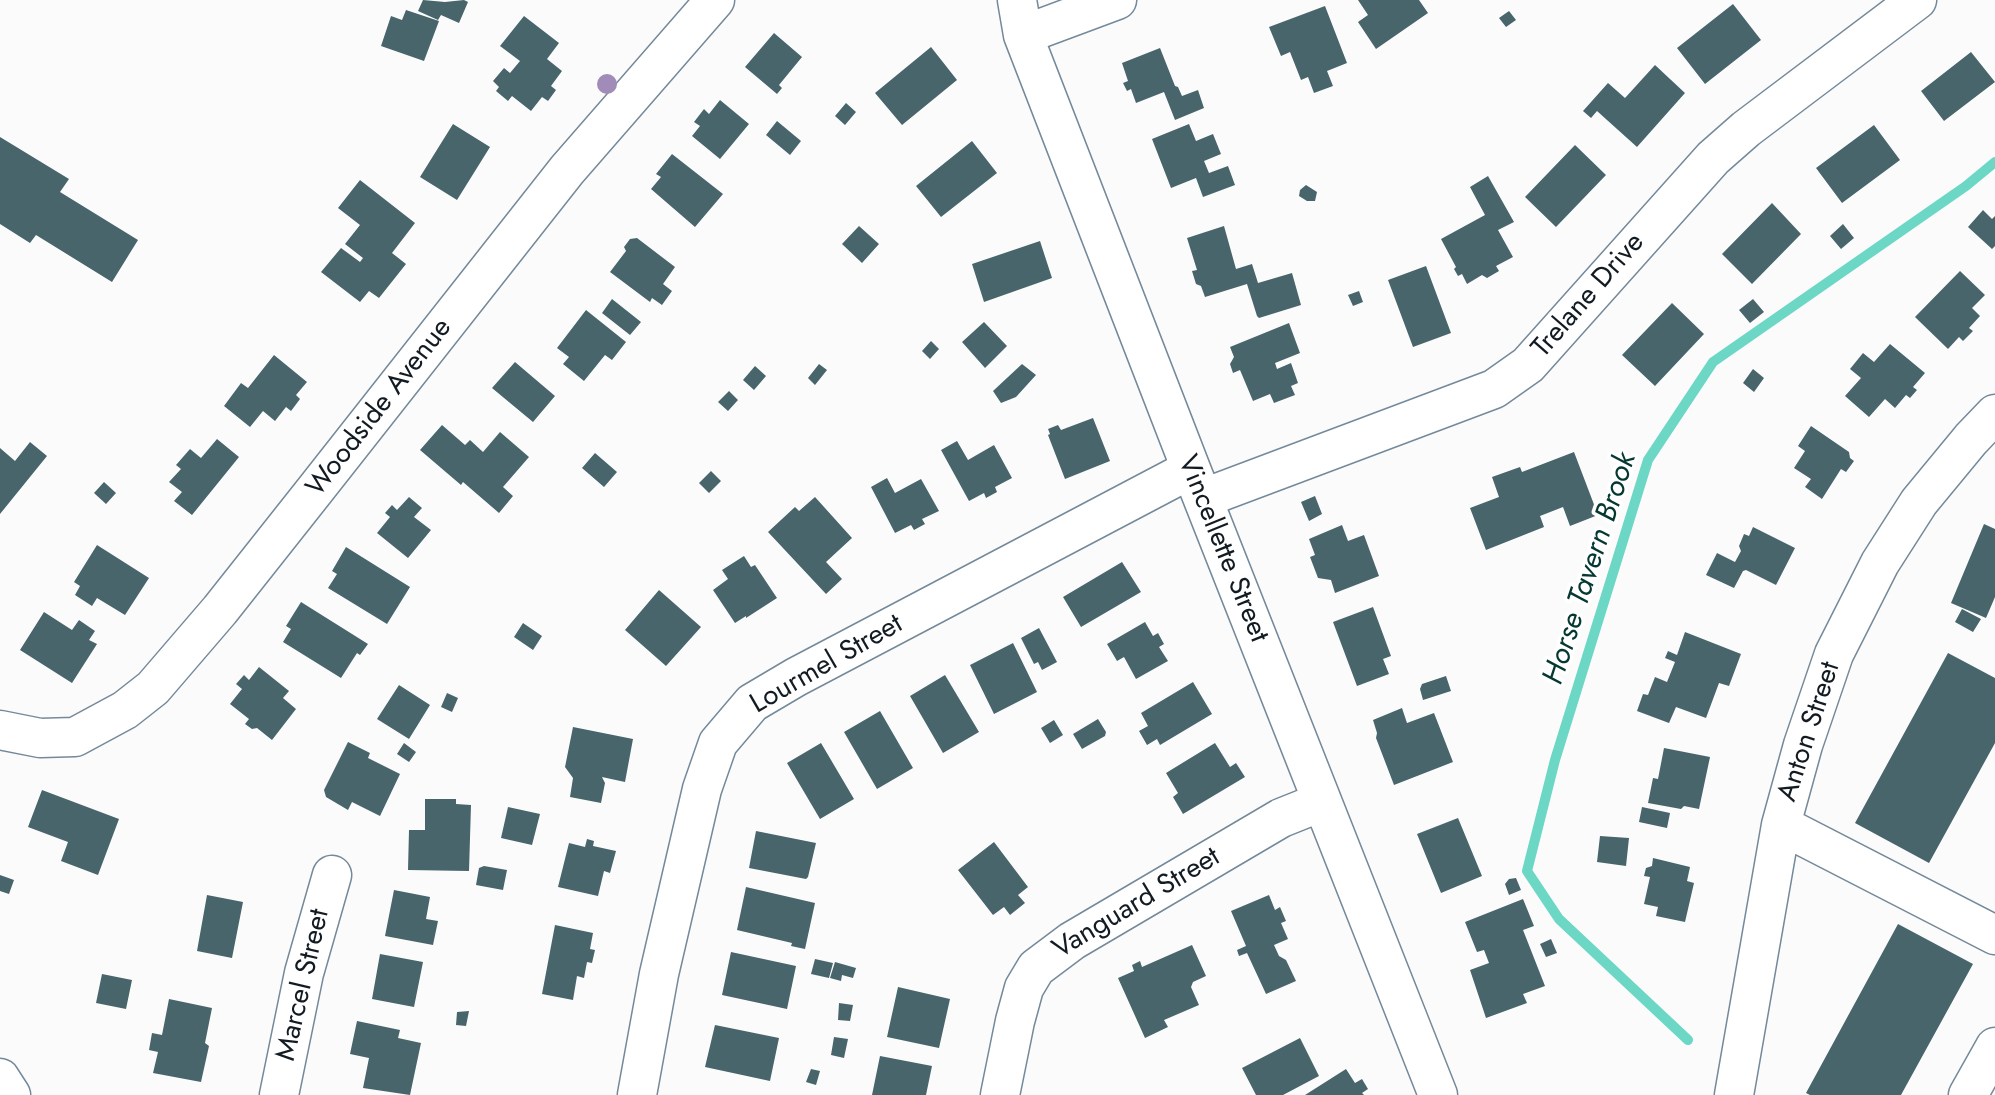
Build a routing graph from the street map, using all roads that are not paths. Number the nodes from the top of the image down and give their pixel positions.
1 (715, 0) edge
2 (1117, 0) edge
3 (1917, 0) edge
4 (1020, 18) edge
5 (1987, 435) edge
6 (1197, 484) junction
7 (0, 730) edge
8 (1321, 802) junction
9 (1782, 825) junction
10 (332, 875) dead end
11 (1995, 935) edge
12 (1995, 1047) edge
13 (0, 1078) edge
14 (1745, 1090) edge
15 (11, 1095) edge
16 (279, 1095) edge
17 (637, 1095) edge
18 (1000, 1095) edge
19 (1438, 1095) edge
20 (1968, 1095) edge

1 - 7 street, Woodside Avenue
2 - 4 street
3 - 6 street, Trelane Drive
4 - 6 street, Vincellette Street
5 - 9 street, Anton Street
6 - 8 street, Vincellette Street
6 - 17 street, Lourmel Street
8 - 18 street, Vanguard Street
8 - 19 street, Vincellette Street
9 - 11 street
9 - 14 street, Anton Street
10 - 16 street, Marcel Street
12 - 20 street
13 - 15 street

